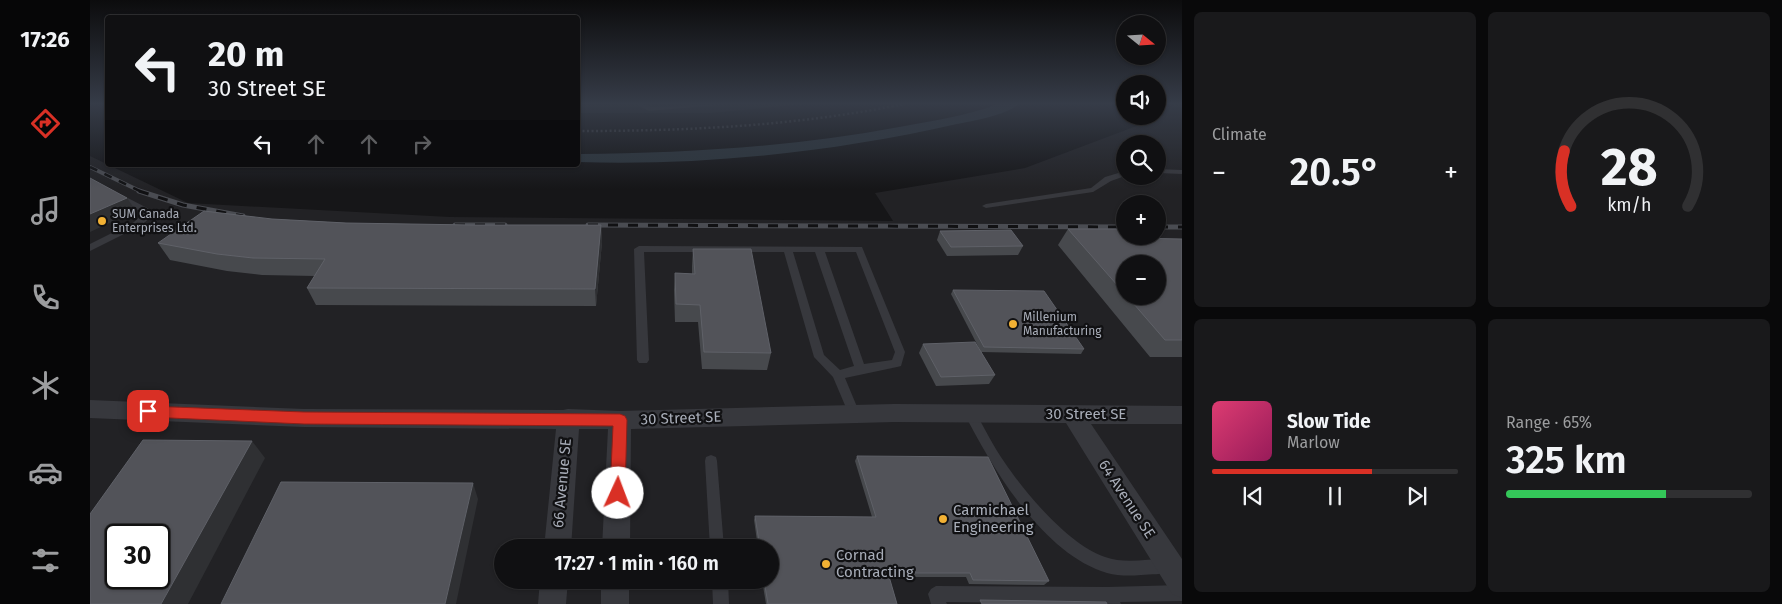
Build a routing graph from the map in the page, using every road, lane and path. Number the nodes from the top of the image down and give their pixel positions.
1 (1166, 171) edge
2 (1182, 172) edge
3 (1116, 176) edge
4 (109, 192) edge
5 (986, 206) dead end
6 (137, 224) junction
7 (179, 232) edge
8 (90, 248) edge
9 (788, 249) junction
10 (819, 249) junction
11 (643, 360) dead end
12 (860, 369) junction
13 (838, 375) junction
14 (90, 409) edge
15 (970, 413) junction
16 (854, 414) junction
17 (1072, 414) junction
18 (1182, 415) edge
19 (568, 418) junction
20 (620, 420) junction
21 (711, 461) dead end
22 (558, 539) edge
23 (616, 539) edge
24 (716, 539) edge
25 (1176, 575) edge
26 (553, 589) edge
27 (615, 589) edge
28 (720, 589) edge
29 (1182, 593) edge
30 (1110, 599) edge
31 (552, 604) edge
32 (615, 604) edge
33 (721, 604) edge
34 (939, 604) edge

1 - 2 lane
3 - 5 lane
4 - 6 lane
6 - 7 lane
6 - 8 lane
9 - 10 lane
9 - 11 lane
9 - 13 lane
10 - 12 lane
10 - 12 lane
12 - 13 lane
13 - 16 lane
14 - 19 street, 30 Street SE
15 - 16 street, 30 Street SE
15 - 17 street, 30 Street SE
15 - 25 lane
16 - 20 street, 30 Street SE
17 - 18 street, 30 Street SE
17 - 25 street, 64 Avenue SE
19 - 20 street, 30 Street SE
19 - 22 street, 66 Avenue SE
20 - 23 street
21 - 24 lane
26 - 31 street
27 - 32 street
28 - 33 lane
29 - 30 lane
30 - 34 lane

